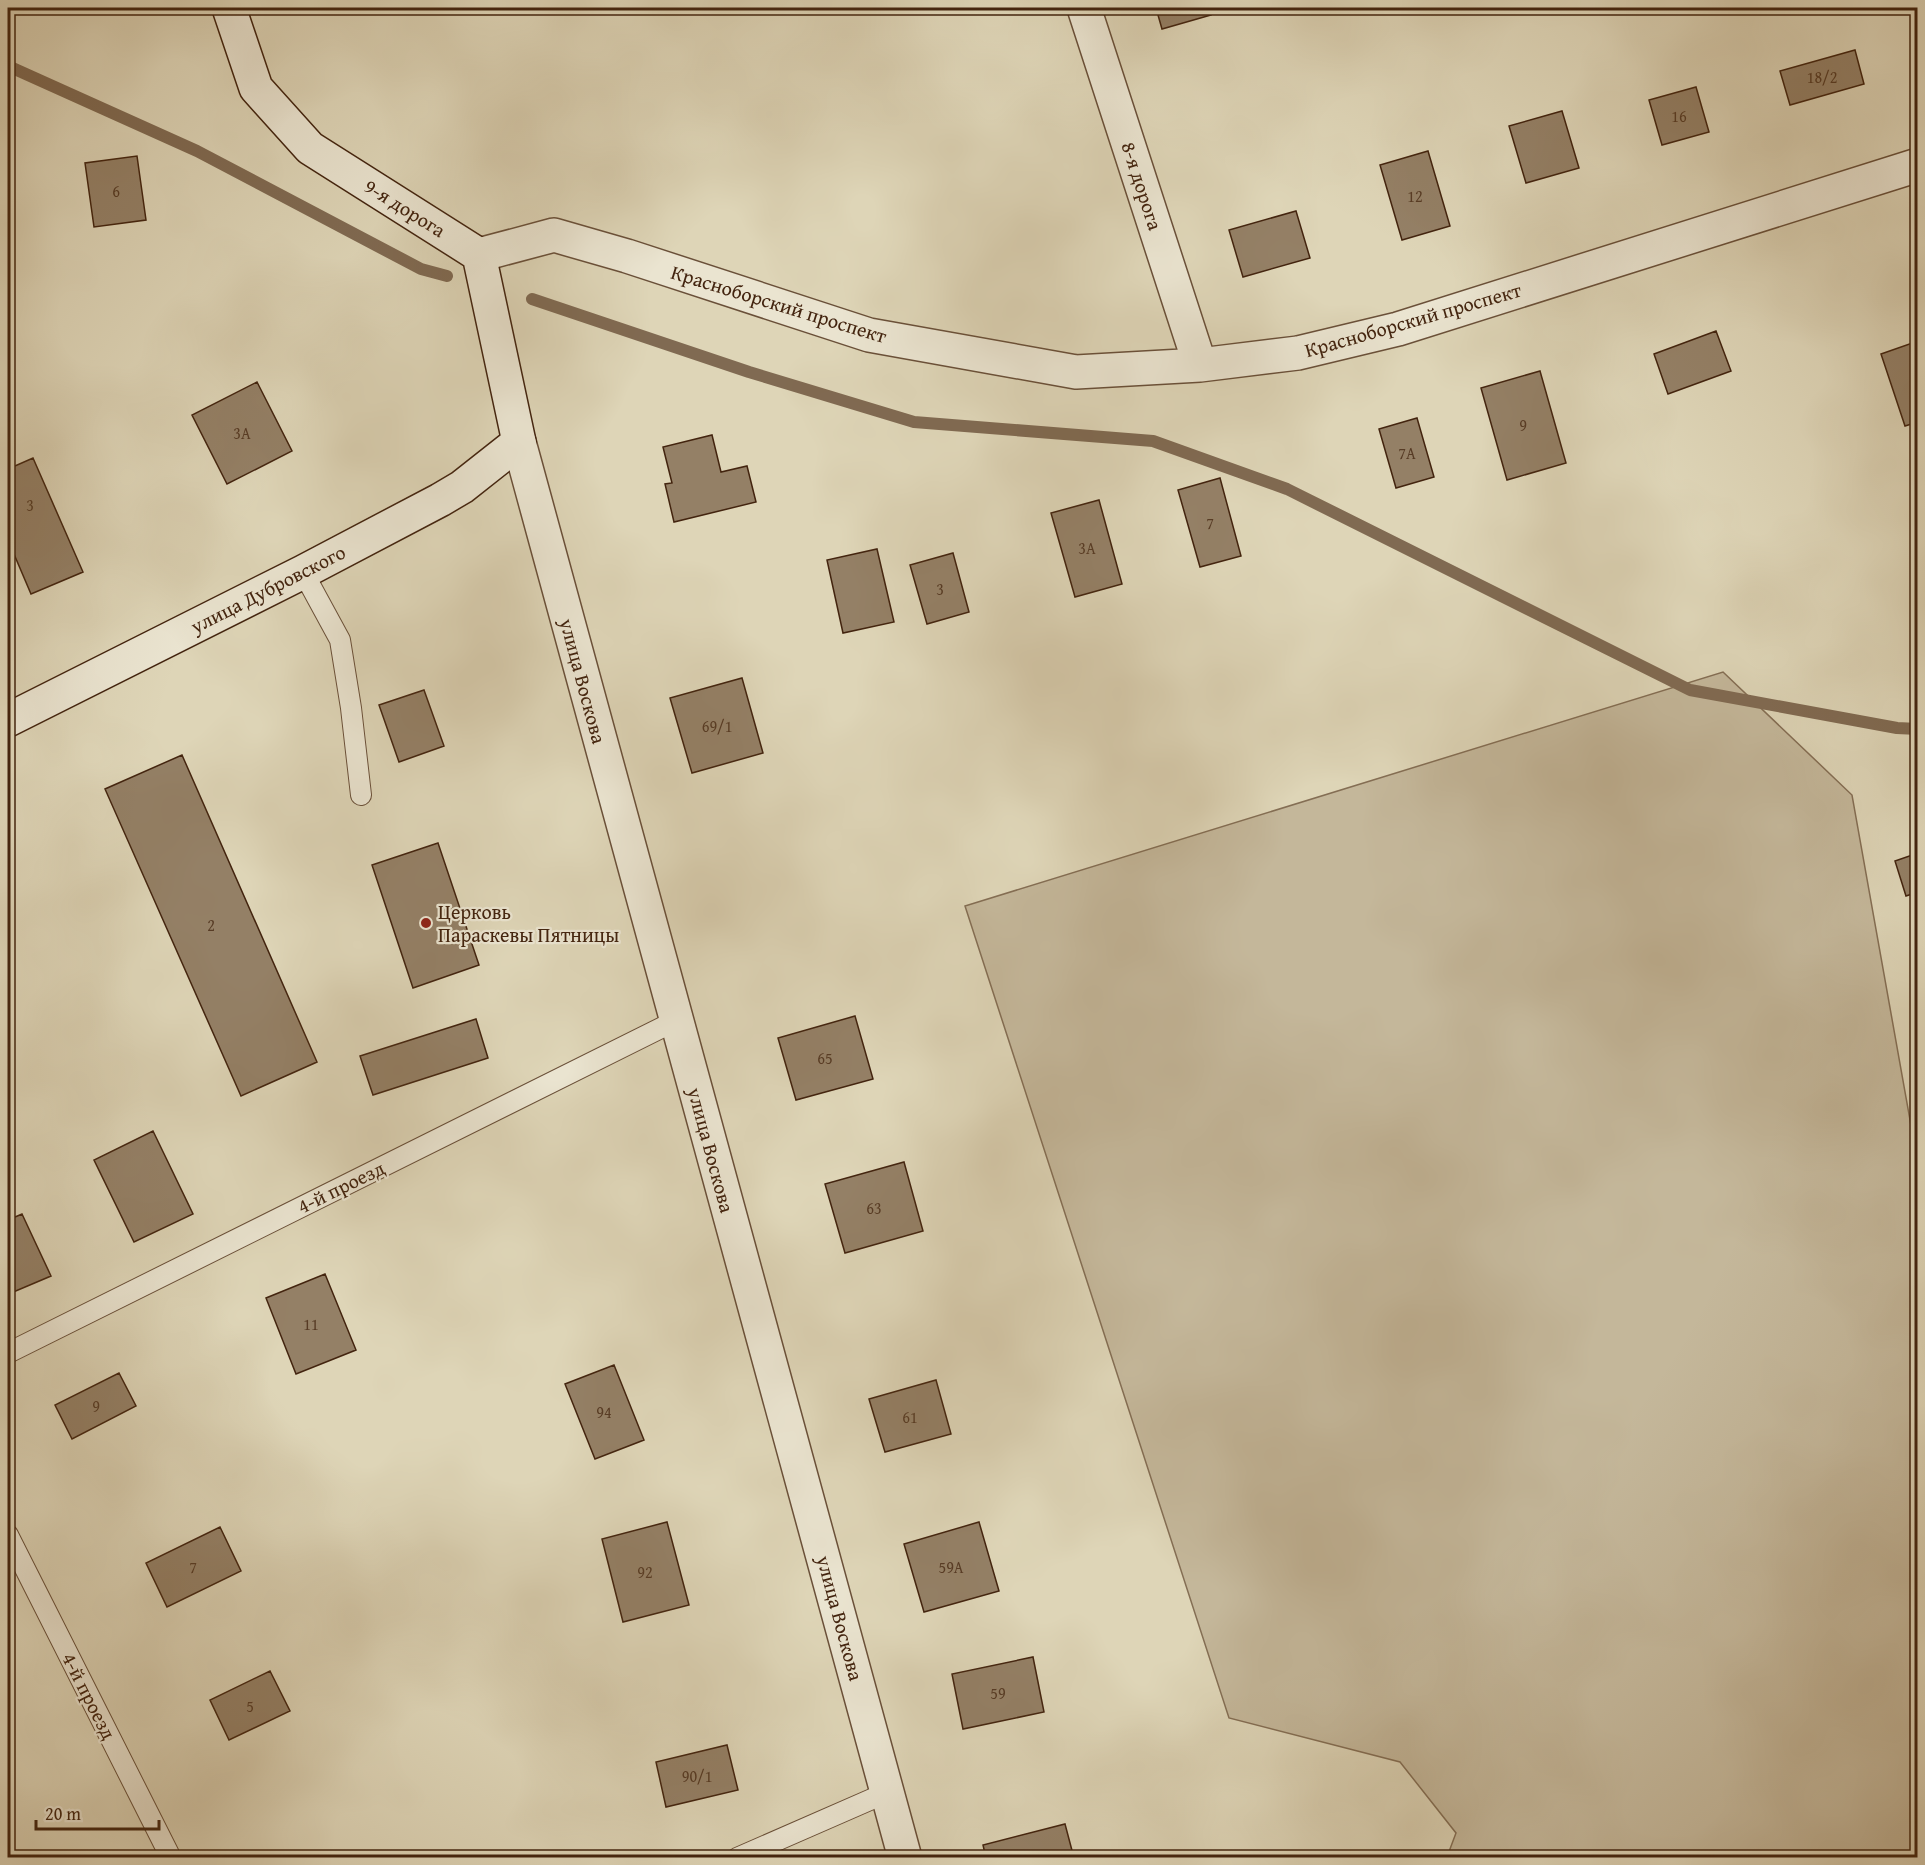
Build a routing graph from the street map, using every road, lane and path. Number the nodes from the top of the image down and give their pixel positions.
1 (229, 8) edge
2 (1084, 8) edge
3 (1917, 165) edge
4 (479, 255) junction
5 (1200, 364) junction
6 (519, 442) junction
7 (303, 572) junction
8 (8, 720) edge
9 (361, 795) dead end
10 (675, 1021) junction
11 (8, 1353) edge
12 (8, 1535) edge
13 (888, 1792) junction
14 (171, 1857) edge
15 (737, 1857) edge
16 (905, 1857) edge

1 - 4 street, 9-я дорога
2 - 5 street, 8-я дорога
3 - 5 street, Красноборский проспект
4 - 5 street, Красноборский проспект
4 - 6 street
6 - 7 street, улица Дубровского
6 - 10 street, улица Воскова
7 - 8 street, улица Дубровского
7 - 9 lane
10 - 11 lane, 4-й проезд
10 - 13 street, улица Воскова
12 - 14 lane, 4-й проезд
13 - 15 lane
13 - 16 street, улица Воскова

